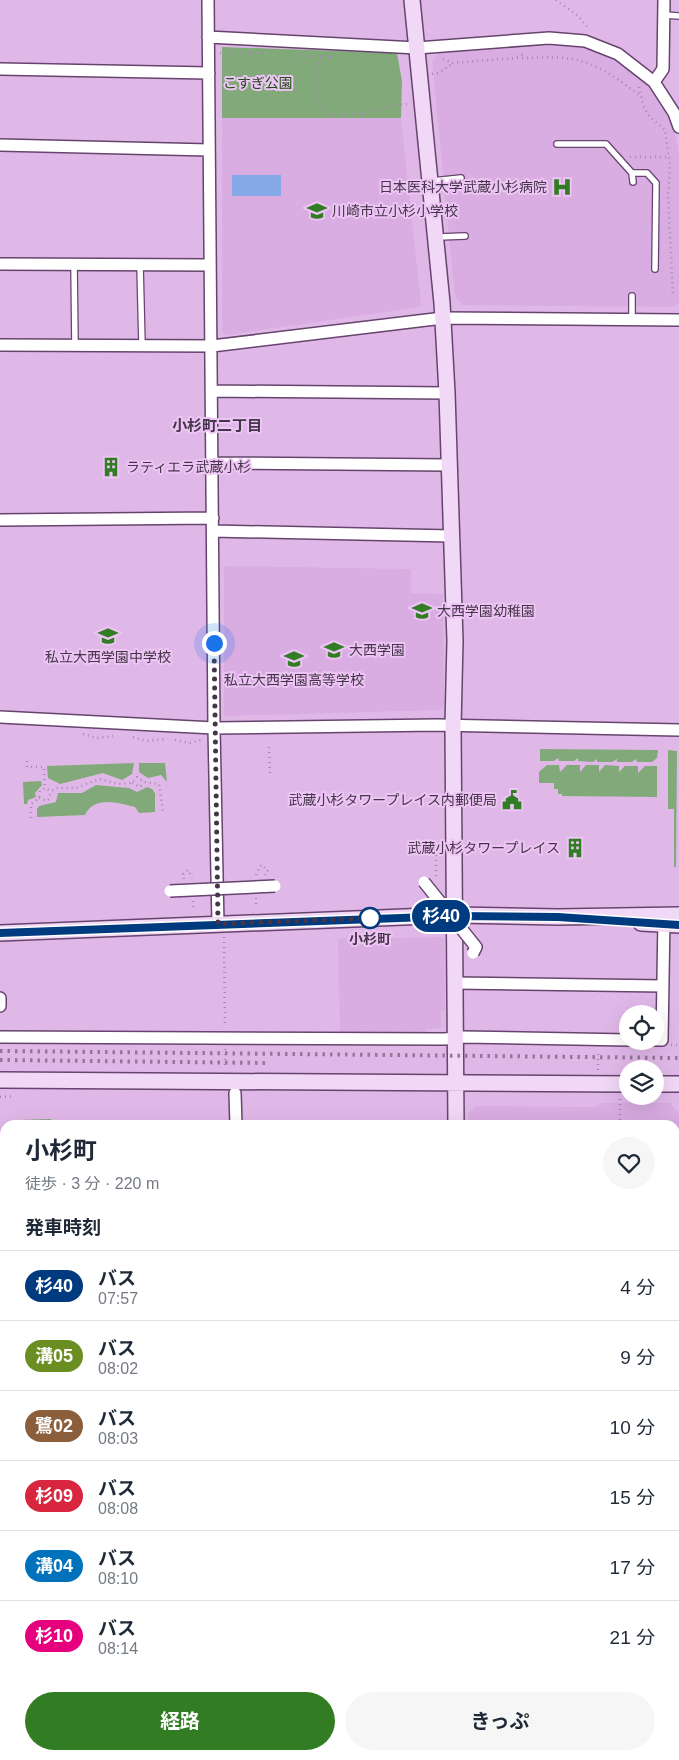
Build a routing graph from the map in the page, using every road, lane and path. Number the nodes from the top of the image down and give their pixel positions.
1 (208, 0) edge
2 (412, 0) edge
3 (556, 0) edge
4 (664, 0) edge
5 (664, 16) junction
6 (679, 16) edge
7 (208, 37) junction
8 (600, 46) junction
9 (417, 48) junction
10 (530, 52) dead end
11 (320, 58) dead end
12 (438, 58) dead end
13 (514, 58) junction
14 (453, 63) junction
15 (0, 69) edge
16 (209, 73) junction
17 (431, 74) dead end
18 (635, 81) dead end
19 (654, 82) junction
20 (642, 97) junction
21 (409, 104) dead end
22 (677, 112) edge
23 (679, 127) edge
24 (557, 144) dead end
25 (0, 145) edge
26 (209, 150) junction
27 (624, 157) dead end
28 (669, 158) junction
29 (632, 173) junction
30 (461, 178) dead end
31 (430, 181) junction
32 (633, 182) dead end
33 (465, 236) dead end
34 (436, 237) junction
35 (0, 264) edge
36 (74, 264) junction
37 (140, 265) junction
38 (210, 265) junction
39 (654, 269) dead end
40 (632, 296) dead end
41 (673, 296) dead end
42 (443, 318) junction
43 (632, 320) junction
44 (679, 320) edge
45 (0, 345) edge
46 (75, 346) junction
47 (142, 346) junction
48 (212, 346) junction
49 (211, 391) junction
50 (447, 393) junction
51 (212, 462) junction
52 (448, 465) junction
53 (213, 518) junction
54 (0, 520) edge
55 (213, 531) junction
56 (452, 536) junction
57 (0, 717) edge
58 (453, 726) junction
59 (214, 728) junction
60 (679, 730) edge
61 (269, 747) dead end
62 (26, 761) dead end
63 (270, 776) dead end
64 (144, 782) junction
65 (132, 783) junction
66 (45, 788) junction
67 (51, 791) junction
68 (39, 798) junction
69 (163, 812) dead end
70 (31, 818) dead end
71 (424, 882) dead end
72 (275, 886) dead end
73 (170, 891) dead end
74 (454, 916) junction
75 (671, 920) edge
76 (221, 931) junction
77 (0, 933) edge
78 (475, 944) dead end
79 (454, 982) junction
80 (663, 986) junction
81 (0, 998) edge
82 (663, 1005) edge
83 (0, 1006) edge
84 (0, 1037) edge
85 (225, 1038) junction
86 (453, 1039) junction
87 (598, 1040) junction
88 (619, 1040) edge
89 (598, 1068) dead end
90 (225, 1073) dead end
91 (0, 1080) edge
92 (455, 1083) junction
93 (664, 1084) edge
94 (679, 1084) edge
95 (619, 1091) edge
96 (235, 1093) dead end
97 (622, 1105) edge
98 (236, 1120) edge
99 (456, 1120) edge
100 (621, 1120) edge

1 - 7 street
2 - 9 street
3 - 8 path
4 - 5 street
5 - 6 lane
5 - 19 street
7 - 9 street
7 - 16 street
8 - 9 street
8 - 19 street
9 - 31 street
10 - 13 path
11 - 21 path
12 - 14 path
13 - 14 path
13 - 20 path
14 - 17 path
15 - 16 street
16 - 26 street
18 - 20 path
19 - 22 street
20 - 28 path
22 - 23 street
24 - 29 lane
25 - 26 street
26 - 38 street
27 - 28 path
28 - 41 path
29 - 32 lane
29 - 39 lane
30 - 31 lane
31 - 34 street
33 - 34 lane
34 - 42 street
35 - 36 street
36 - 37 street
36 - 46 lane
37 - 38 street
37 - 47 lane
38 - 48 street
40 - 43 lane
42 - 43 street
42 - 48 street
42 - 50 street
43 - 44 street
45 - 46 street
46 - 47 street
47 - 48 street
48 - 49 street
49 - 50 street
49 - 51 street
50 - 52 street
51 - 52 street
51 - 53 street
52 - 56 street
53 - 54 street
53 - 55 street
55 - 56 street
55 - 59 street
56 - 58 street
57 - 59 street
58 - 59 street
58 - 60 street
58 - 74 street
59 - 76 street
61 - 63 path
62 - 66 path
64 - 65 path
64 - 65 path
64 - 69 path
65 - 67 path
66 - 67 path
66 - 68 path
67 - 68 path
68 - 70 path
71 - 78 street, bridge
72 - 73 street, bridge
74 - 75 street
74 - 76 street
74 - 79 street
75 - 80 street
76 - 77 street
76 - 85 path
79 - 80 street
79 - 86 street
80 - 82 street
81 - 83 street
84 - 85 street
85 - 86 street
85 - 90 path
86 - 87 street
86 - 92 street
87 - 88 street
87 - 89 path
91 - 92 street
92 - 95 street
92 - 99 street
93 - 94 street
96 - 98 street
97 - 100 path

